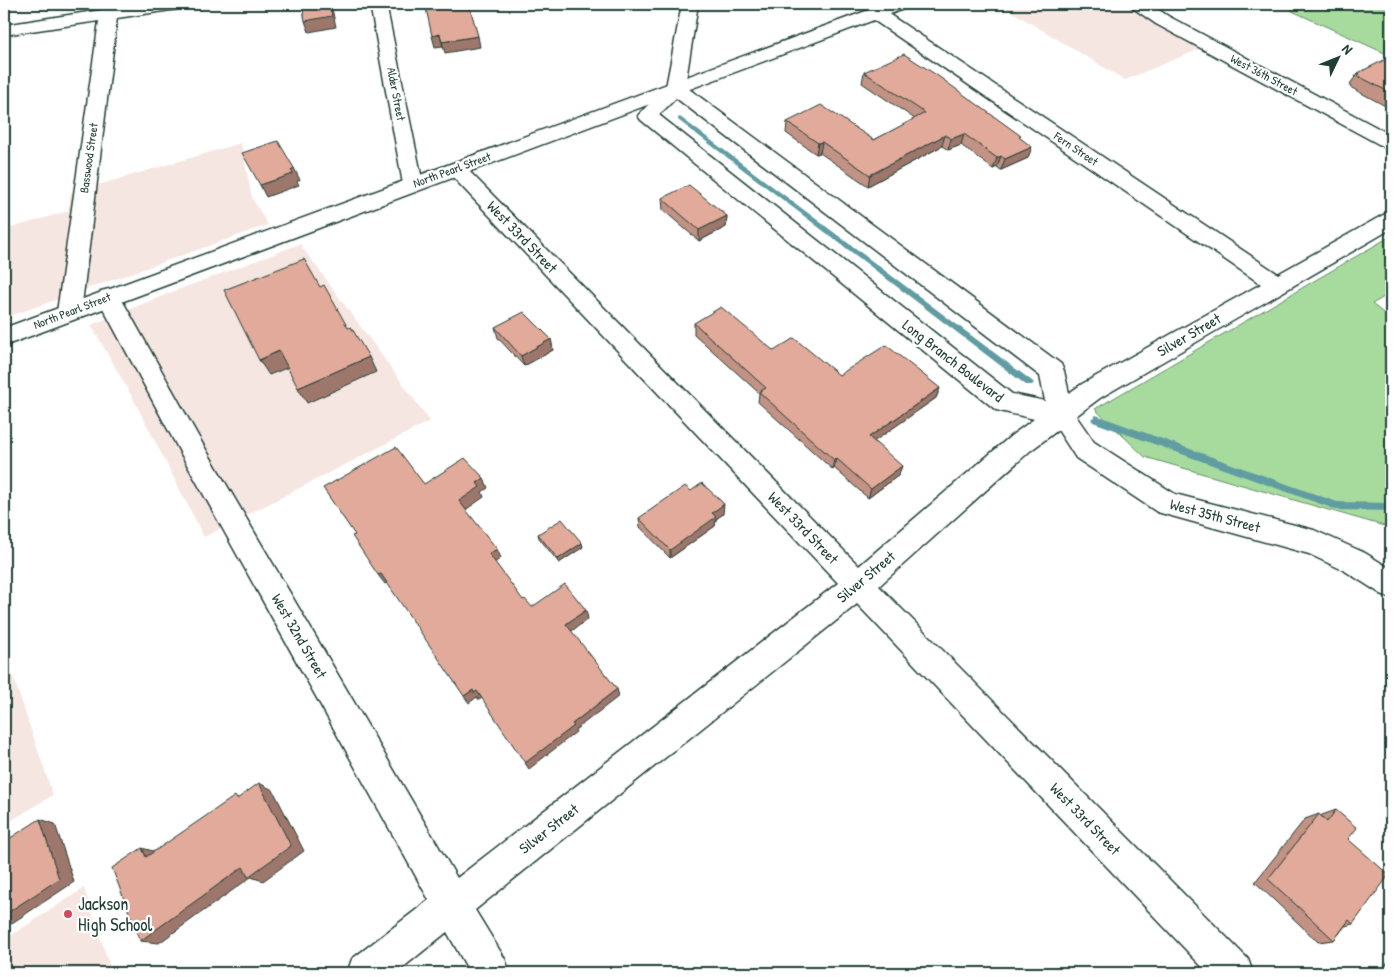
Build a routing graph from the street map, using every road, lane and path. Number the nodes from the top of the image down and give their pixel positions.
1 (178, 4) edge
2 (690, 4) edge
3 (900, 4) edge
4 (1139, 4) edge
5 (383, 5) edge
6 (109, 9) edge
7 (875, 13) junction
8 (4, 30) edge
9 (675, 88) junction
10 (1391, 143) edge
11 (456, 169) junction
12 (413, 184) junction
13 (1391, 220) edge
14 (1277, 284) junction
15 (109, 297) junction
16 (69, 312) junction
17 (4, 337) edge
18 (1061, 414) junction
19 (858, 585) junction
20 (1391, 585) edge
21 (452, 905) junction
22 (366, 973) edge
23 (491, 973) edge
24 (1234, 973) edge

1 - 6 street
2 - 9 street
3 - 7 street, North Pearl Street
4 - 10 street, West 36th Street
5 - 12 street, Alder Street
6 - 8 street
6 - 16 street, Basswood Street
7 - 9 street, North Pearl Street
7 - 14 street, Fern Street
9 - 11 street, North Pearl Street
9 - 18 street
9 - 18 street, Long Branch Boulevard
11 - 12 street, North Pearl Street
11 - 19 street, West 33rd Street
12 - 15 street, North Pearl Street
13 - 14 street, Silver Street
14 - 18 street, Silver Street
15 - 16 street, North Pearl Street
15 - 21 street, West 32nd Street
16 - 17 street, North Pearl Street
18 - 19 street, Silver Street
18 - 20 street, West 35th Street
19 - 21 street, Silver Street
19 - 24 street, West 33rd Street
21 - 22 street, Silver Street
21 - 23 street, West 32nd Street

